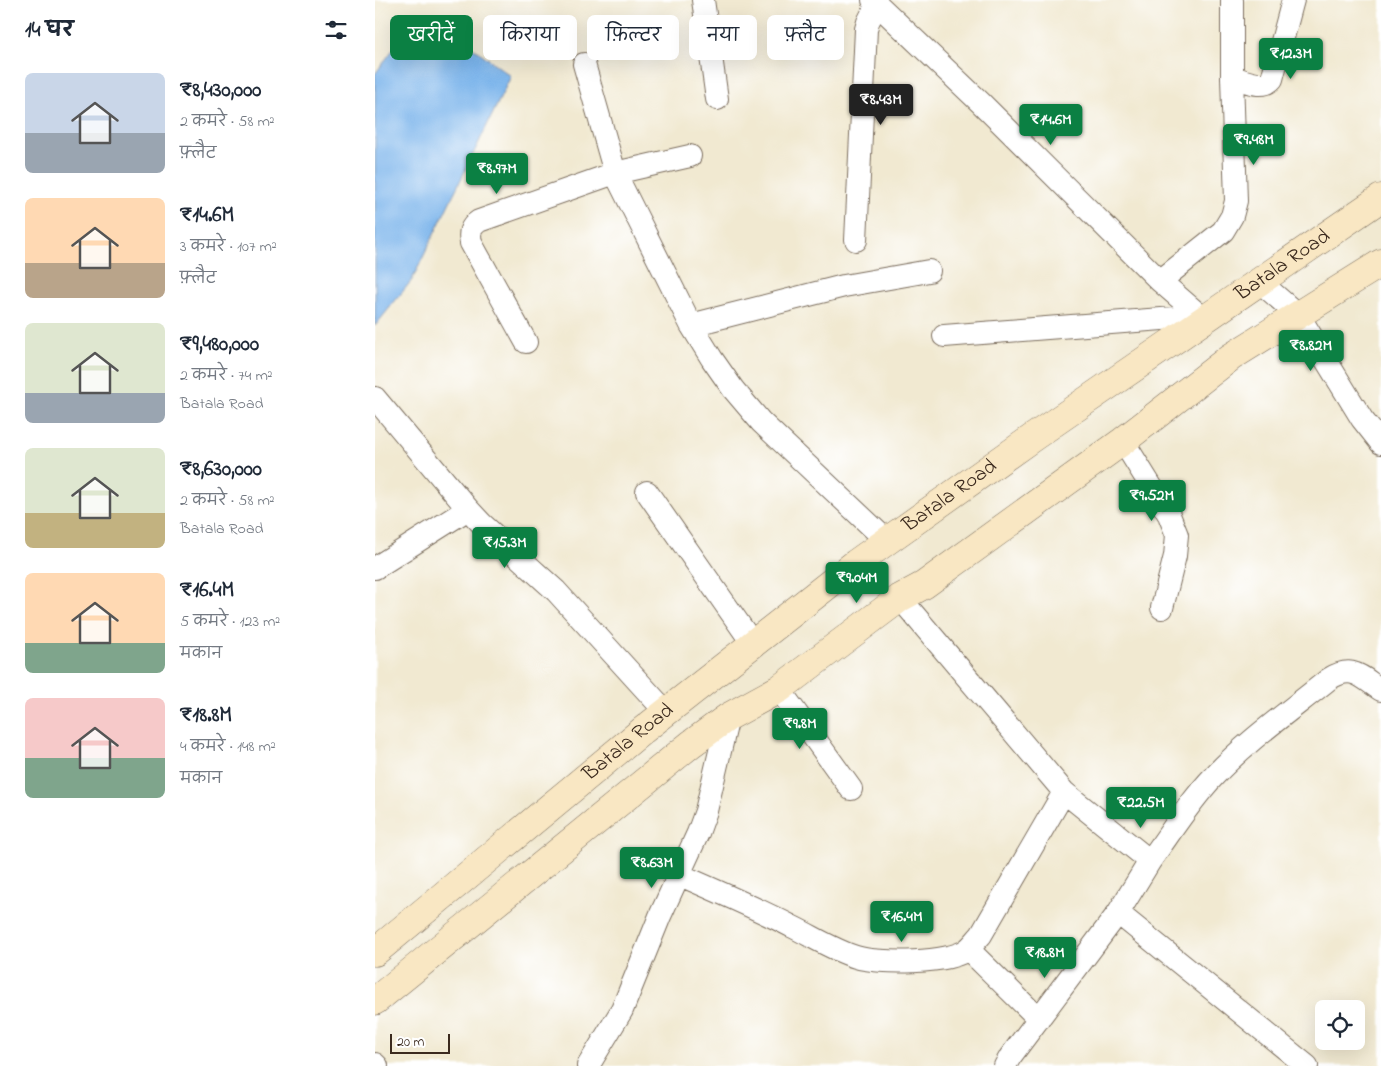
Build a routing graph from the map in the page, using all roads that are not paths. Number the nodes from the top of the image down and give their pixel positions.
1 (703, 0) edge
2 (1232, 0) edge
3 (1293, 0) edge
4 (875, 2) edge
5 (584, 64) dead end
6 (1232, 76) junction
7 (717, 99) dead end
8 (690, 156) dead end
9 (615, 173) junction
10 (1381, 198) edge
11 (857, 240) dead end
12 (1381, 263) edge
13 (929, 271) dead end
14 (1160, 281) junction
15 (1260, 282) junction
16 (1299, 316) junction
17 (1203, 318) junction
18 (691, 325) junction
19 (944, 336) dead end
20 (526, 342) dead end
21 (375, 398) edge
22 (1123, 441) junction
23 (1381, 443) edge
24 (647, 492) dead end
25 (468, 509) junction
26 (887, 541) junction
27 (375, 568) edge
28 (900, 598) junction
29 (1162, 608) dead end
30 (753, 644) junction
31 (779, 689) junction
32 (1381, 690) edge
33 (666, 712) junction
34 (728, 717) junction
35 (851, 789) dead end
36 (1064, 792) junction
37 (1150, 861) junction
38 (680, 874) junction
39 (1118, 913) junction
40 (968, 950) junction
41 (375, 952) edge
42 (375, 1001) edge
43 (1039, 1019) junction
44 (588, 1066) edge
45 (1005, 1066) edge
46 (1307, 1066) edge

1 - 7 street
2 - 6 street
3 - 6 street
4 - 11 street
4 - 14 street
5 - 9 street
6 - 14 street
8 - 9 street
9 - 18 street
9 - 20 street
10 - 15 main road, Batala Road
12 - 16 main road, Batala Road
13 - 18 street
14 - 17 street
15 - 16 street
15 - 17 main road, Batala Road
16 - 22 main road, Batala Road
16 - 23 street
17 - 19 street
17 - 26 main road, Batala Road
18 - 26 street
21 - 25 street
22 - 28 main road, Batala Road
22 - 29 street
24 - 30 street
25 - 27 street
25 - 33 street
26 - 30 main road, Batala Road
28 - 31 main road, Batala Road
28 - 36 street
30 - 33 main road, Batala Road
31 - 34 main road, Batala Road
31 - 35 street
32 - 37 street
33 - 41 main road, Batala Road
34 - 38 street
34 - 42 main road, Batala Road
36 - 37 street
36 - 40 street
37 - 39 street
38 - 40 street
38 - 44 street
39 - 43 street
39 - 46 street
40 - 43 street
43 - 45 street

